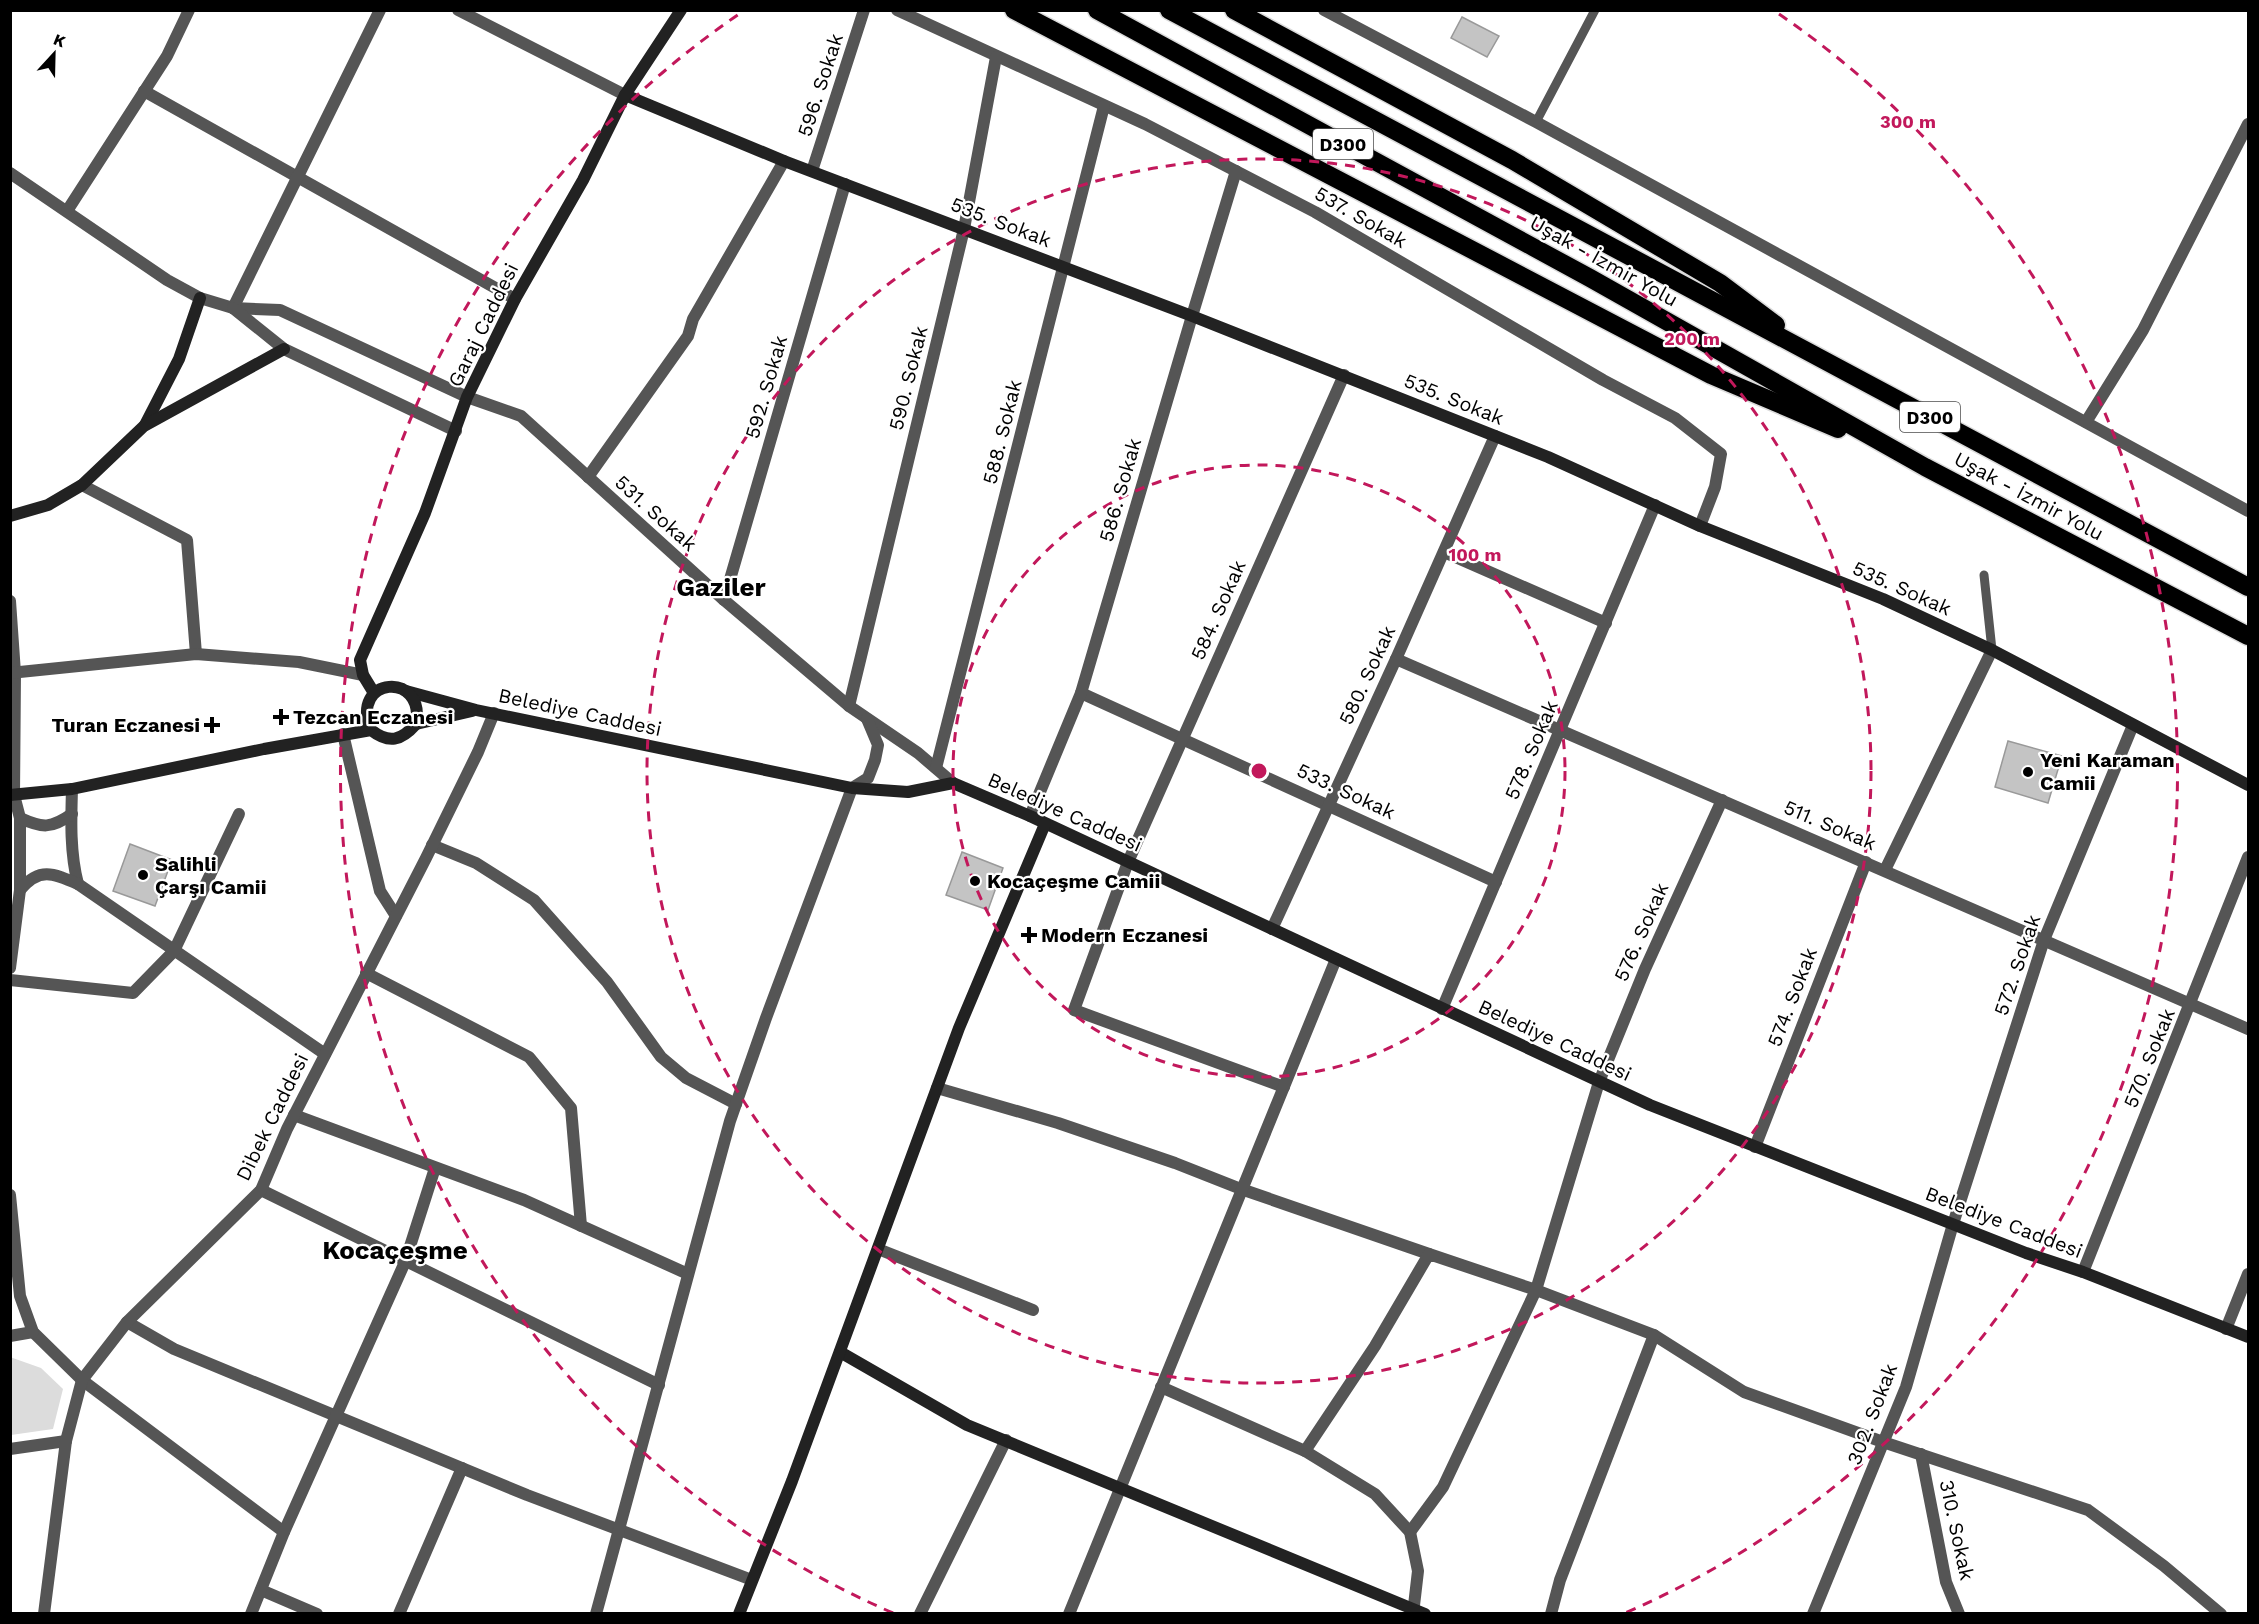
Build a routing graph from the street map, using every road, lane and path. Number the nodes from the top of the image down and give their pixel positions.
1 (189, 10) edge
2 (381, 10) edge
3 (458, 10) edge
4 (681, 10) edge
5 (864, 10) edge
6 (897, 10) edge
7 (1014, 10) edge
8 (1097, 10) edge
9 (1169, 10) edge
10 (1234, 10) edge
11 (1324, 10) edge
12 (1595, 10) edge
13 (996, 57) junction
14 (144, 91) junction
15 (625, 95) junction
16 (1104, 106) junction
17 (1536, 122) junction
18 (2248, 124) edge
19 (784, 160) junction
20 (812, 171) junction
21 (1236, 171) junction
22 (10, 173) edge
23 (297, 178) junction
24 (845, 184) junction
25 (67, 211) junction
26 (964, 229) junction
27 (1064, 267) junction
28 (200, 298) junction
29 (514, 299) junction
30 (234, 308) junction
31 (1192, 316) junction
32 (284, 349) junction
33 (1821, 358) junction
34 (1344, 375) junction
35 (468, 397) junction
36 (2086, 422) junction
37 (144, 426) junction
38 (456, 431) junction
39 (1495, 436) junction
40 (1925, 467) junction
41 (588, 477) junction
42 (82, 485) junction
43 (1655, 506) junction
44 (2248, 511) edge
45 (10, 516) edge
46 (1700, 526) junction
47 (1444, 552) junction
48 (1984, 575) dead end
49 (2248, 587) edge
50 (724, 600) junction
51 (10, 601) edge
52 (1606, 623) junction
53 (2248, 636) edge
54 (1992, 650) junction
55 (196, 654) junction
56 (1396, 659) junction
57 (13, 673) edge
58 (363, 675) junction
59 (406, 691) junction
60 (374, 693) junction
61 (1081, 693) junction
62 (849, 706) junction
63 (476, 710) junction
64 (494, 713) junction
65 (867, 719) junction
66 (416, 724) junction
67 (2133, 725) junction
68 (370, 730) junction
69 (1561, 730) junction
70 (343, 734) junction
71 (1182, 738) junction
72 (936, 768) junction
73 (952, 783) junction
74 (2248, 785) edge
75 (852, 788) junction
76 (72, 789) junction
77 (12, 795) edge
78 (1722, 800) junction
79 (1329, 804) junction
80 (72, 814) junction
81 (239, 814) dead end
82 (1030, 816) junction
83 (20, 818) junction
84 (1046, 824) junction
85 (432, 845) junction
86 (2248, 857) edge
87 (1128, 862) junction
88 (1866, 862) junction
89 (1885, 870) junction
90 (1496, 882) junction
91 (78, 884) junction
92 (20, 890) junction
93 (14, 910) edge
94 (396, 916) junction
95 (1272, 929) junction
96 (2044, 940) junction
97 (174, 951) junction
98 (1336, 959) junction
99 (10, 968) edge
100 (366, 973) junction
101 (10, 980) edge
102 (2191, 1004) junction
103 (1442, 1009) junction
104 (2248, 1029) edge
105 (325, 1054) junction
106 (1599, 1082) junction
107 (1284, 1086) junction
108 (937, 1088) junction
109 (736, 1104) junction
110 (294, 1115) junction
111 (1755, 1146) junction
112 (435, 1168) junction
113 (1241, 1189) junction
114 (261, 1191) junction
115 (10, 1195) edge
116 (1953, 1224) junction
117 (581, 1226) junction
118 (878, 1249) junction
119 (1429, 1254) junction
120 (405, 1262) junction
121 (2083, 1272) junction
122 (688, 1274) junction
123 (2248, 1274) edge
124 (1536, 1290) junction
125 (1033, 1310) dead end
126 (127, 1322) junction
127 (2226, 1329) junction
128 (33, 1332) junction
129 (10, 1335) edge
130 (1654, 1335) junction
131 (2248, 1337) edge
132 (840, 1352) junction
133 (82, 1380) junction
134 (659, 1385) junction
135 (1161, 1387) junction
136 (336, 1416) junction
137 (1006, 1440) junction
138 (66, 1441) junction
139 (1883, 1442) junction
140 (10, 1449) edge
141 (1305, 1451) junction
142 (1921, 1454) junction
143 (462, 1468) junction
144 (1120, 1488) junction
145 (618, 1530) junction
146 (1410, 1532) junction
147 (284, 1533) junction
148 (752, 1580) junction
149 (261, 1590) junction
150 (1418, 1612) edge
151 (44, 1614) edge
152 (251, 1614) edge
153 (318, 1614) edge
154 (399, 1614) edge
155 (596, 1614) edge
156 (739, 1614) edge
157 (920, 1614) edge
158 (1069, 1614) edge
159 (1551, 1614) edge
160 (1813, 1614) edge
161 (1959, 1614) edge
162 (2221, 1614) edge

1 - 14 street
2 - 23 street
3 - 15 street
4 - 15 street, Garaj Caddesi
5 - 20 street, 596. Sokak
6 - 13 street, 537. Sokak
7 - 40 highway
8 - 40 highway, Uşak - İzmir Yolu / D300
9 - 33 highway, Uşak - İzmir Yolu / D300
10 - 33 highway
11 - 17 street
12 - 17 lane
13 - 16 street, 537. Sokak
13 - 26 street, 590. Sokak
14 - 23 street
14 - 25 street
15 - 19 street, 535. Sokak
15 - 29 street, Garaj Caddesi
16 - 21 street, 537. Sokak
16 - 27 street, 588. Sokak
17 - 36 street
18 - 36 street
19 - 20 street, 535. Sokak
19 - 41 street
20 - 24 street, 535. Sokak
21 - 31 street, 586. Sokak
21 - 46 street, 537. Sokak
22 - 25 street
23 - 29 street
23 - 30 street
24 - 26 street, 535. Sokak
24 - 50 street, 592. Sokak
25 - 28 street
26 - 27 street, 535. Sokak
26 - 62 street, 590. Sokak
27 - 31 street, 535. Sokak
27 - 72 street, 588. Sokak
28 - 30 street
28 - 37 street
29 - 35 street, Garaj Caddesi
30 - 32 street
30 - 35 street, 531. Sokak
31 - 34 street, 535. Sokak
31 - 61 street, 586. Sokak
32 - 37 street
32 - 38 street
33 - 49 highway, Uşak - İzmir Yolu / D300
34 - 39 street, 535. Sokak
34 - 71 street, 584. Sokak
35 - 38 street, Garaj Caddesi
35 - 41 street, 531. Sokak
36 - 44 street
37 - 42 street
38 - 58 street, Garaj Caddesi
39 - 43 street, 535. Sokak
39 - 47 street, 580. Sokak
40 - 53 highway, Uşak - İzmir Yolu / D300
41 - 50 street, 531. Sokak
42 - 45 street
42 - 55 street
43 - 46 street, 535. Sokak
43 - 52 street, 578. Sokak
46 - 54 street, 535. Sokak
47 - 52 street
47 - 56 street, 580. Sokak
48 - 54 lane
50 - 62 street, 531. Sokak
51 - 57 street
52 - 69 street, 578. Sokak
54 - 67 street, 535. Sokak
54 - 89 street
55 - 57 street
55 - 58 street
56 - 69 street, 511. Sokak
56 - 79 street, 580. Sokak
57 - 77 street
58 - 60 street
59 - 60 street
59 - 63 street, Belediye Caddesi
59 - 66 street
60 - 68 street
61 - 71 street, 533. Sokak
61 - 82 street, 586. Sokak
62 - 65 street, 531. Sokak
63 - 64 street, Belediye Caddesi
63 - 66 street
64 - 75 street, Belediye Caddesi
64 - 85 street, Dibek Caddesi
65 - 72 street, 531. Sokak
65 - 75 street
66 - 68 street
67 - 74 street, 535. Sokak
67 - 96 street, 572. Sokak
68 - 70 street
69 - 78 street, 511. Sokak
69 - 90 street, 578. Sokak
70 - 76 street
70 - 94 street
71 - 79 street, 533. Sokak
71 - 87 street, 584. Sokak
72 - 73 street, 531. Sokak
73 - 75 street, Belediye Caddesi
73 - 82 street, Belediye Caddesi
75 - 109 street
76 - 77 street
76 - 80 street
77 - 83 street
78 - 88 street, 511. Sokak
78 - 106 street, 576. Sokak
79 - 90 street, 533. Sokak
79 - 95 street, 580. Sokak
80 - 83 street
80 - 91 street
81 - 97 street
82 - 84 street, Belediye Caddesi
83 - 92 street
84 - 87 street, Belediye Caddesi
84 - 108 street
85 - 94 street, Dibek Caddesi
85 - 109 street
86 - 102 street, 570. Sokak
87 - 95 street, Belediye Caddesi
87 - 107 street, 584. Sokak
88 - 89 street, 511. Sokak
88 - 111 street, 574. Sokak
89 - 96 street, 511. Sokak
90 - 103 street, 578. Sokak
91 - 92 street
91 - 97 street
92 - 93 street
93 - 99 street
94 - 100 street, Dibek Caddesi
95 - 98 street, Belediye Caddesi
96 - 102 street, 511. Sokak
96 - 116 street, 572. Sokak
97 - 101 street
97 - 105 street
98 - 103 street, Belediye Caddesi
98 - 107 street
100 - 105 street, Dibek Caddesi
100 - 117 street
102 - 104 street, 511. Sokak
102 - 121 street, 570. Sokak
103 - 106 street, Belediye Caddesi
105 - 110 street, Dibek Caddesi
106 - 111 street, Belediye Caddesi
106 - 124 street, 576. Sokak
107 - 113 street
108 - 113 street
108 - 118 street
109 - 122 street
110 - 112 street
110 - 114 street, Dibek Caddesi
111 - 116 street, Belediye Caddesi
112 - 117 street
112 - 120 street
113 - 119 street
113 - 135 street
114 - 120 street
114 - 126 street, Dibek Caddesi
115 - 128 street
116 - 121 street, Belediye Caddesi
116 - 139 street, 302. Sokak
117 - 122 street
118 - 125 street
118 - 132 street
119 - 124 street
119 - 141 street
120 - 134 street
120 - 136 street
121 - 127 street, Belediye Caddesi
122 - 134 street
123 - 127 street
124 - 130 street
124 - 146 street, 576. Sokak
126 - 133 street, Dibek Caddesi
126 - 136 street
127 - 131 street, Belediye Caddesi
128 - 129 street
128 - 133 street
130 - 139 street
130 - 159 street
132 - 137 street
132 - 148 street
133 - 138 street, Dibek Caddesi
133 - 147 street
134 - 145 street
135 - 141 street
135 - 144 street
136 - 143 street
136 - 147 street
137 - 144 street
137 - 157 street
138 - 140 street
138 - 151 street, Dibek Caddesi
139 - 142 street
139 - 160 street, 302. Sokak
141 - 146 street
142 - 161 street, 310. Sokak
142 - 162 street
143 - 145 street
143 - 154 street
144 - 150 street
144 - 158 street
145 - 148 street
145 - 155 street
146 - 150 street
147 - 149 street
148 - 156 street
149 - 152 street
149 - 153 street

